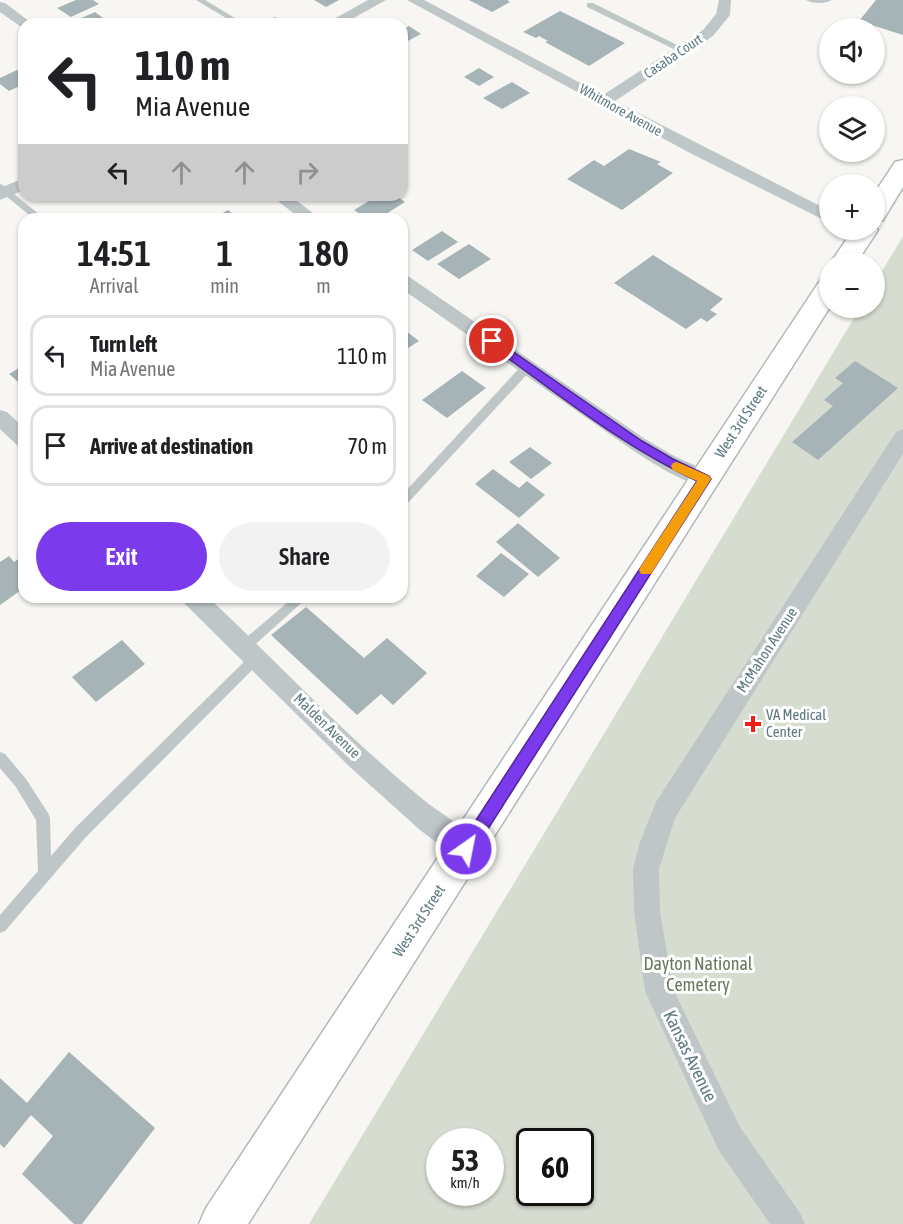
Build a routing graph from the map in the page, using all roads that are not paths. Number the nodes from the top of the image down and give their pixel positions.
1 (200, 0) edge
2 (379, 0) edge
3 (414, 0) edge
4 (727, 0) edge
5 (810, 0) edge
6 (828, 0) edge
7 (590, 5) dead end
8 (0, 6) edge
9 (18, 18) edge
10 (231, 18) edge
11 (344, 18) edge
12 (683, 50) junction
13 (605, 100) junction
14 (903, 167) edge
15 (18, 185) edge
16 (2, 191) edge
17 (885, 196) edge
18 (287, 201) edge
19 (819, 212) edge
20 (32, 213) edge
21 (304, 213) edge
22 (408, 284) edge
23 (819, 302) edge
24 (528, 366) junction
25 (0, 417) edge
26 (18, 434) edge
27 (903, 437) edge
28 (705, 479) junction
29 (408, 496) edge
30 (199, 603) edge
31 (297, 603) edge
32 (251, 651) junction
33 (0, 758) edge
34 (466, 849) junction
35 (646, 869) joint
36 (45, 874) junction
37 (0, 926) edge
38 (222, 1224) edge
39 (789, 1224) edge

1 - 10 lane
2 - 11 street
3 - 13 street, Whitmore Avenue
4 - 12 street, Casaba Court
5 - 6 lane
7 - 12 lane
8 - 9 street
12 - 13 street, Casaba Court
13 - 19 street, Whitmore Avenue
14 - 17 main road
15 - 16 street
16 - 20 lane
18 - 21 street
22 - 24 street
23 - 28 main road, West 3rd Street
24 - 28 street
24 - 29 lane
25 - 26 street
27 - 35 street, McMahon Avenue
28 - 34 main road, West 3rd Street
30 - 32 street, Malden Avenue
31 - 32 lane
32 - 34 street, Malden Avenue
32 - 36 lane
33 - 36 lane
34 - 38 main road, West 3rd Street
35 - 39 street, Kansas Avenue
36 - 37 lane

